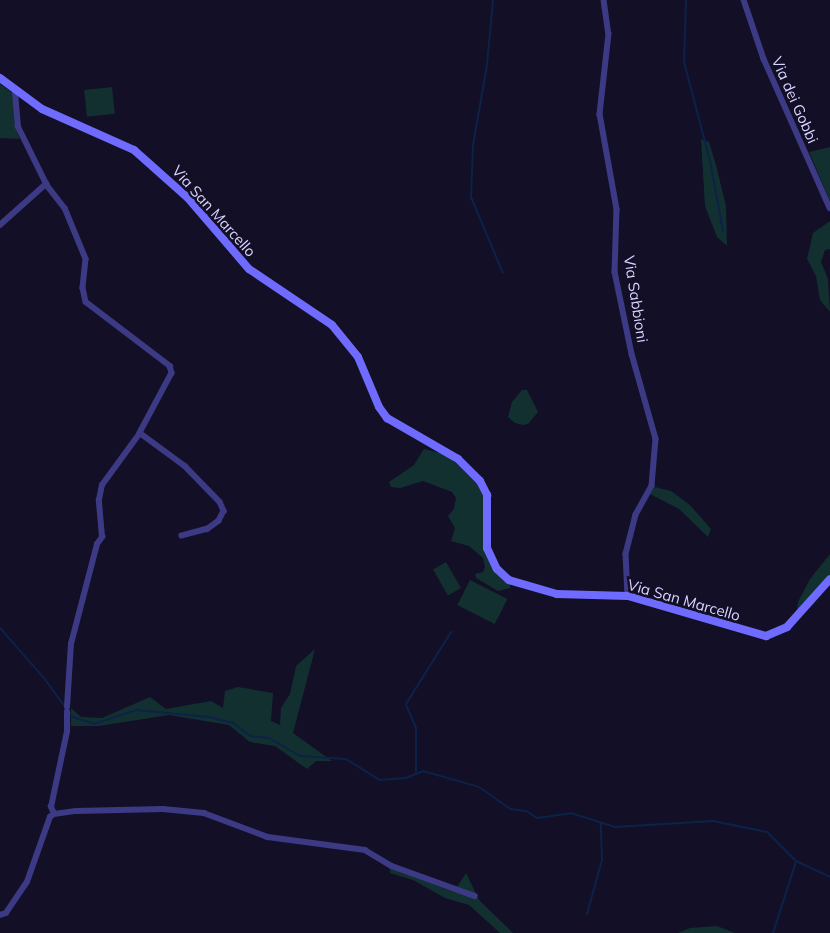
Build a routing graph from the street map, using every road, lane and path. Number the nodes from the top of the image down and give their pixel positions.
1 (604, 0) edge
2 (744, 0) edge
3 (0, 78) edge
4 (15, 91) junction
5 (46, 184) junction
6 (830, 208) edge
7 (0, 225) edge
8 (140, 433) junction
9 (182, 536) dead end
10 (830, 579) edge
11 (628, 596) junction
12 (54, 814) junction
13 (474, 896) dead end
14 (0, 915) edge

1 - 11 street, Via Sabbioni
2 - 6 street, Via dei Gobbi
3 - 4 main road, Via San Marcello
4 - 5 street
4 - 11 main road, Via San Marcello
5 - 7 street
5 - 8 street
8 - 9 street
8 - 12 street
10 - 11 main road, Via San Marcello
12 - 13 street
12 - 14 street

